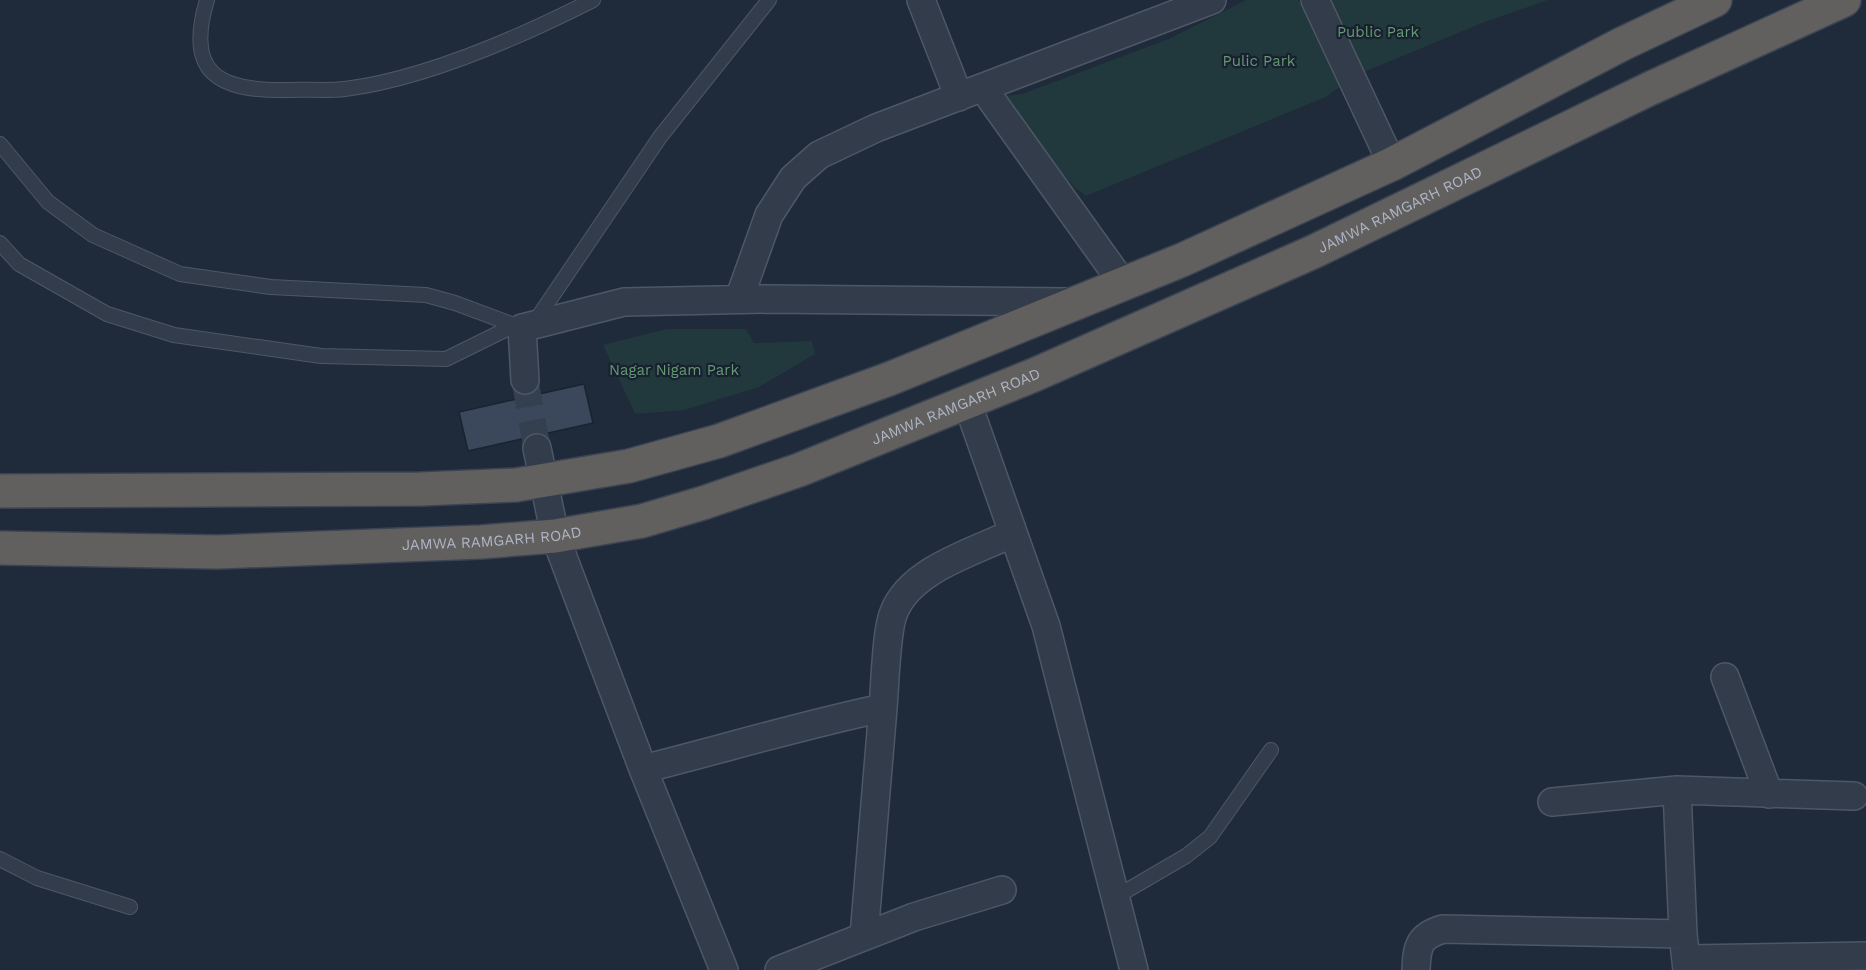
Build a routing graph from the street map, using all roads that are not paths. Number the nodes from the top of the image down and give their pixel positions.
1 (207, 0) edge
2 (593, 0) edge
3 (769, 0) edge
4 (921, 0) edge
5 (1212, 0) edge
6 (1315, 0) edge
7 (1844, 0) edge
8 (1701, 3) edge
9 (971, 92) junction
10 (0, 144) edge
11 (1392, 164) junction
12 (0, 243) edge
13 (1124, 285) junction
14 (739, 299) junction
15 (1084, 302) junction
16 (522, 327) junction
17 (525, 380) tunnel mouth
18 (967, 402) junction
19 (537, 448) tunnel mouth
20 (543, 481) junction
21 (0, 491) edge
22 (1013, 533) junction
23 (555, 536) junction
24 (0, 548) edge
25 (1725, 677) dead end
26 (883, 708) junction
27 (1271, 750) dead end
28 (643, 769) junction
29 (1677, 790) junction
30 (1769, 794) junction
31 (1854, 796) dead end
32 (1552, 802) dead end
33 (0, 859) edge
34 (1002, 890) dead end
35 (1114, 898) junction
36 (130, 906) dead end
37 (864, 936) junction
38 (1686, 954) edge
39 (1866, 956) edge
40 (724, 970) edge
41 (779, 970) edge
42 (1134, 970) edge
43 (1416, 970) edge

1 - 2 lane
3 - 16 lane
4 - 9 street
5 - 9 street
6 - 11 street
7 - 18 highway, JAMWA RAMGARH ROAD
8 - 11 highway
9 - 13 street
9 - 14 street
10 - 16 lane
11 - 13 highway
12 - 16 lane
13 - 15 highway
14 - 15 street
14 - 16 street
15 - 20 highway
16 - 17 street
18 - 22 street
18 - 23 highway, JAMWA RAMGARH ROAD
19 - 20 street
20 - 21 highway
20 - 23 street
22 - 26 street
22 - 35 street
23 - 24 highway, JAMWA RAMGARH ROAD
23 - 28 street
25 - 30 street
26 - 28 street
26 - 37 street
27 - 35 lane
28 - 40 street
29 - 30 street
29 - 32 street
29 - 38 street
30 - 31 street
33 - 36 lane
34 - 37 street
35 - 42 street
37 - 41 street
38 - 39 street
38 - 43 street

